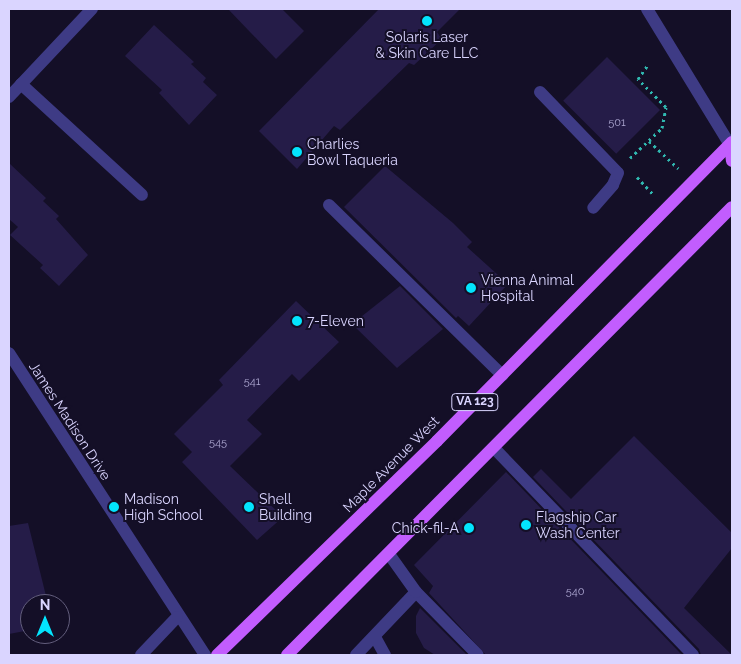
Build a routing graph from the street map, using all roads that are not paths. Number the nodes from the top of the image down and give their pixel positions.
1 (92, 9) edge
2 (647, 9) edge
3 (21, 84) junction
4 (540, 92) dead end
5 (9, 97) edge
6 (731, 145) edge
7 (732, 161) edge
8 (142, 195) dead end
9 (329, 205) dead end
10 (732, 207) edge
11 (593, 208) dead end
12 (9, 353) edge
13 (502, 375) junction
14 (494, 448) junction
15 (389, 554) junction
16 (416, 592) junction
17 (177, 617) junction
18 (375, 637) junction
19 (141, 655) edge
20 (204, 655) edge
21 (217, 655) edge
22 (288, 655) edge
23 (356, 655) edge
24 (385, 655) edge
25 (478, 655) edge
26 (693, 655) edge

1 - 3 street
2 - 6 street
3 - 5 street
3 - 8 street
4 - 11 street
6 - 7 main road
6 - 13 main road, Maple Avenue West / VA 123
9 - 13 street
10 - 14 main road
12 - 17 street, James Madison Drive
13 - 21 main road, Maple Avenue West / VA 123
14 - 15 main road
14 - 26 street
15 - 16 street
15 - 22 main road
16 - 18 street
16 - 25 street
17 - 19 street
17 - 20 street, James Madison Drive
18 - 23 street
18 - 24 street

